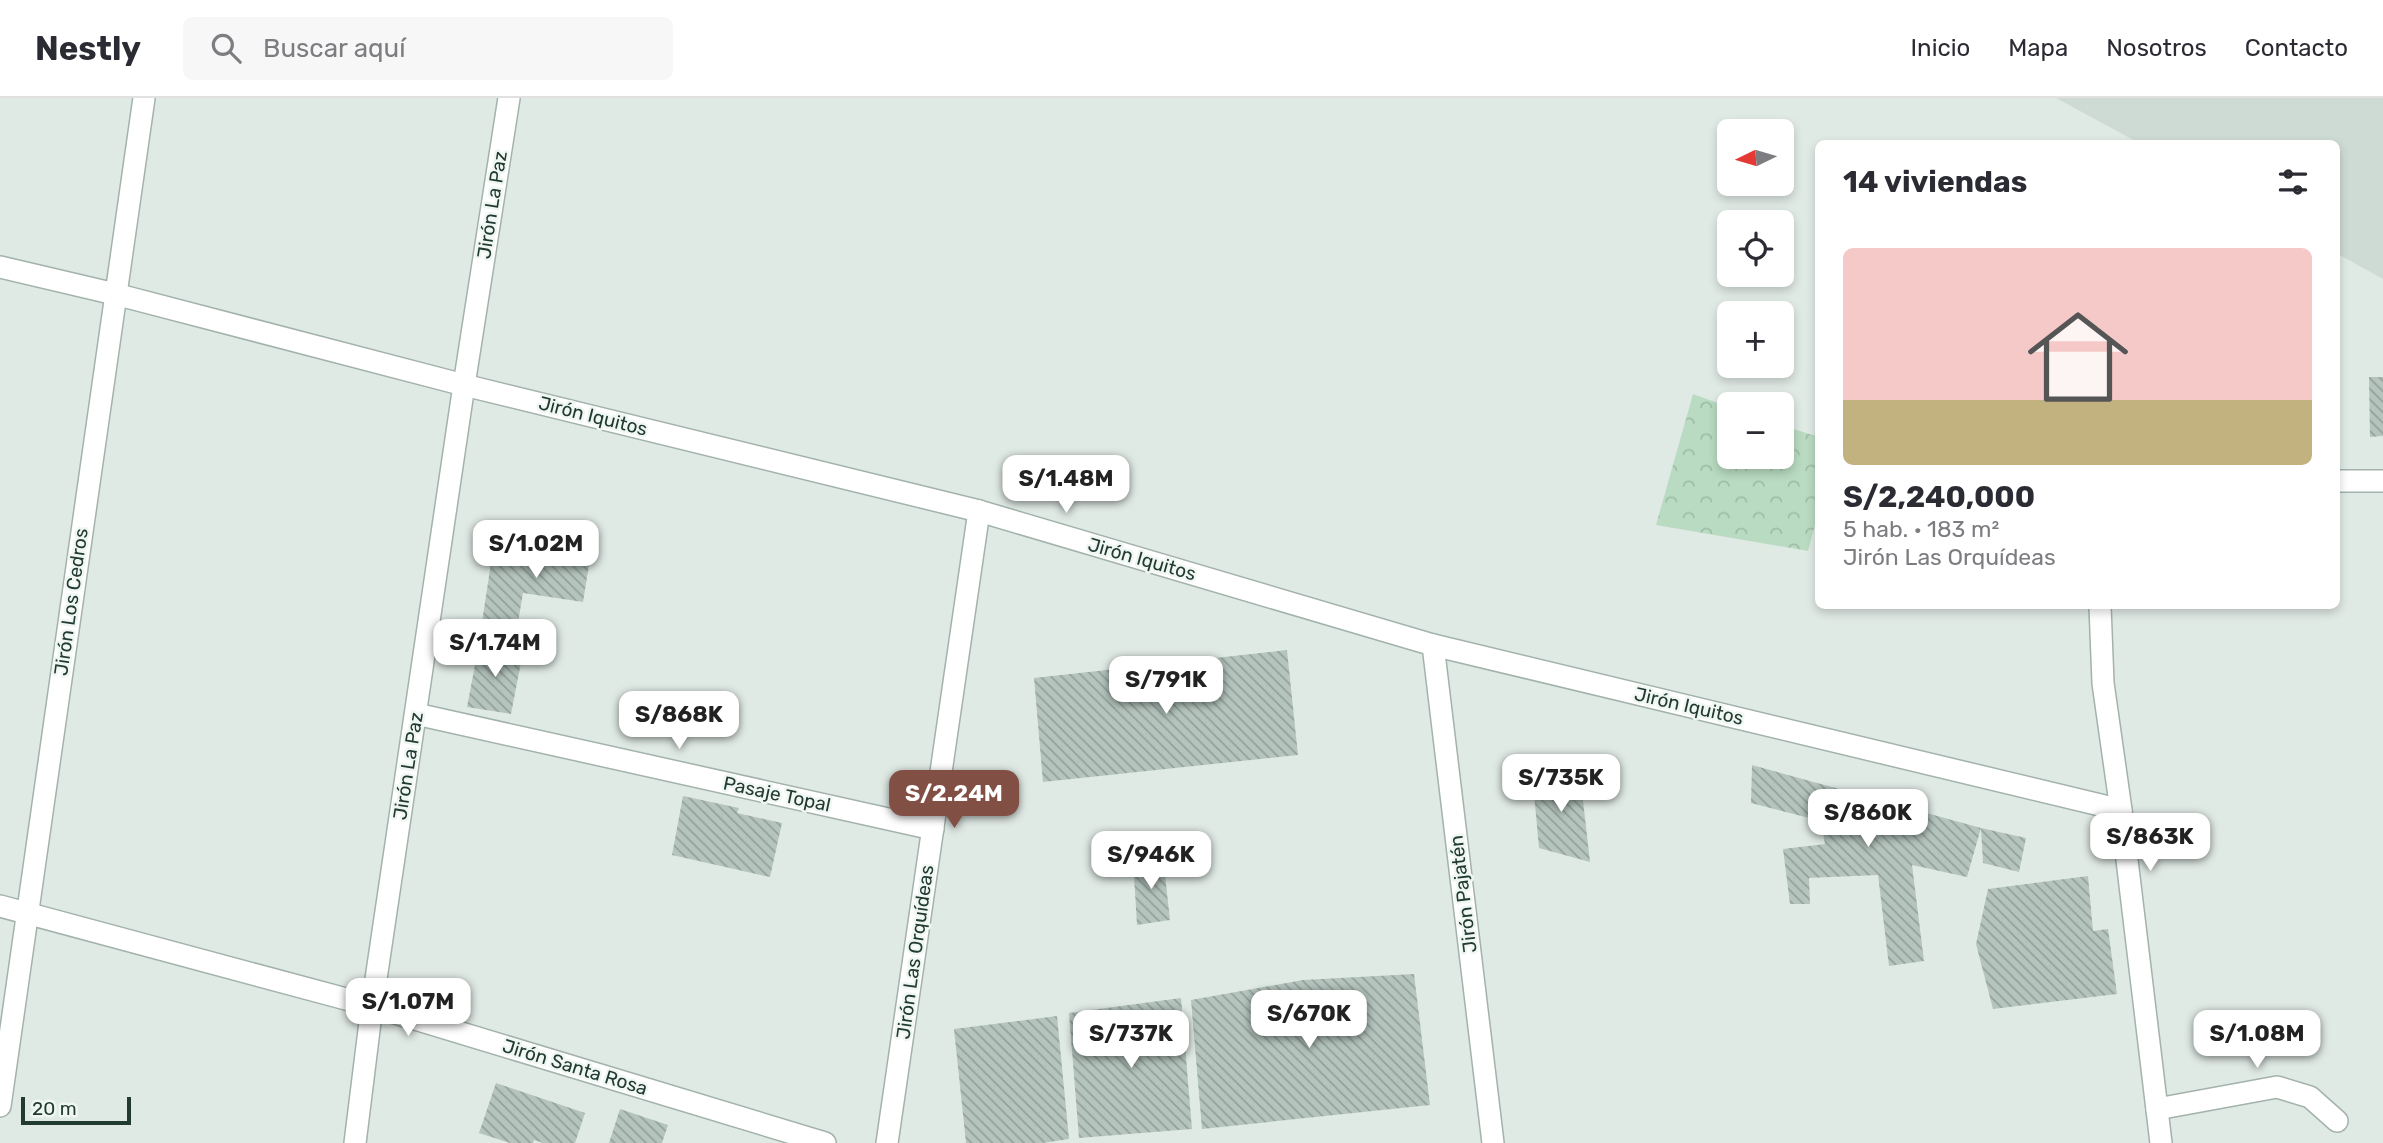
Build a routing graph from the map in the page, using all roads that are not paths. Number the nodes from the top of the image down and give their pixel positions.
1 (144, 98) edge
2 (509, 98) edge
3 (0, 267) edge
4 (115, 294) junction
5 (464, 385) junction
6 (2340, 481) edge
7 (2383, 481) edge
8 (979, 511) junction
9 (2100, 609) edge
10 (1433, 645) junction
11 (416, 714) junction
12 (2121, 810) junction
13 (933, 829) junction
14 (0, 906) edge
15 (26, 914) junction
16 (372, 1006) junction
17 (0, 1106) edge
18 (2157, 1109) junction
19 (2337, 1121) dead end
20 (355, 1143) edge
21 (825, 1143) edge
22 (887, 1143) edge
23 (1493, 1143) edge
24 (2161, 1143) edge

1 - 4 street, Jirón Los Cedros
2 - 5 street, Jirón La Paz
3 - 4 street, Jirón Iquitos
4 - 5 street, Jirón Iquitos
4 - 15 street, Jirón Los Cedros
5 - 8 street, Jirón Iquitos
5 - 11 street, Jirón La Paz
6 - 7 street
8 - 10 street, Jirón Iquitos
8 - 13 street, Jirón Las Orquídeas
9 - 12 street
10 - 12 street, Jirón Iquitos
10 - 23 street, Jirón Pajatén
11 - 13 street, Pasaje Topal
11 - 16 street, Jirón La Paz
12 - 18 street
13 - 22 street, Jirón Las Orquídeas
14 - 15 street, Jirón Santa Rosa
15 - 16 street, Jirón Santa Rosa
15 - 17 street, Jirón Los Cedros
16 - 20 street, Jirón La Paz
16 - 21 street, Jirón Santa Rosa
18 - 19 street
18 - 24 street

